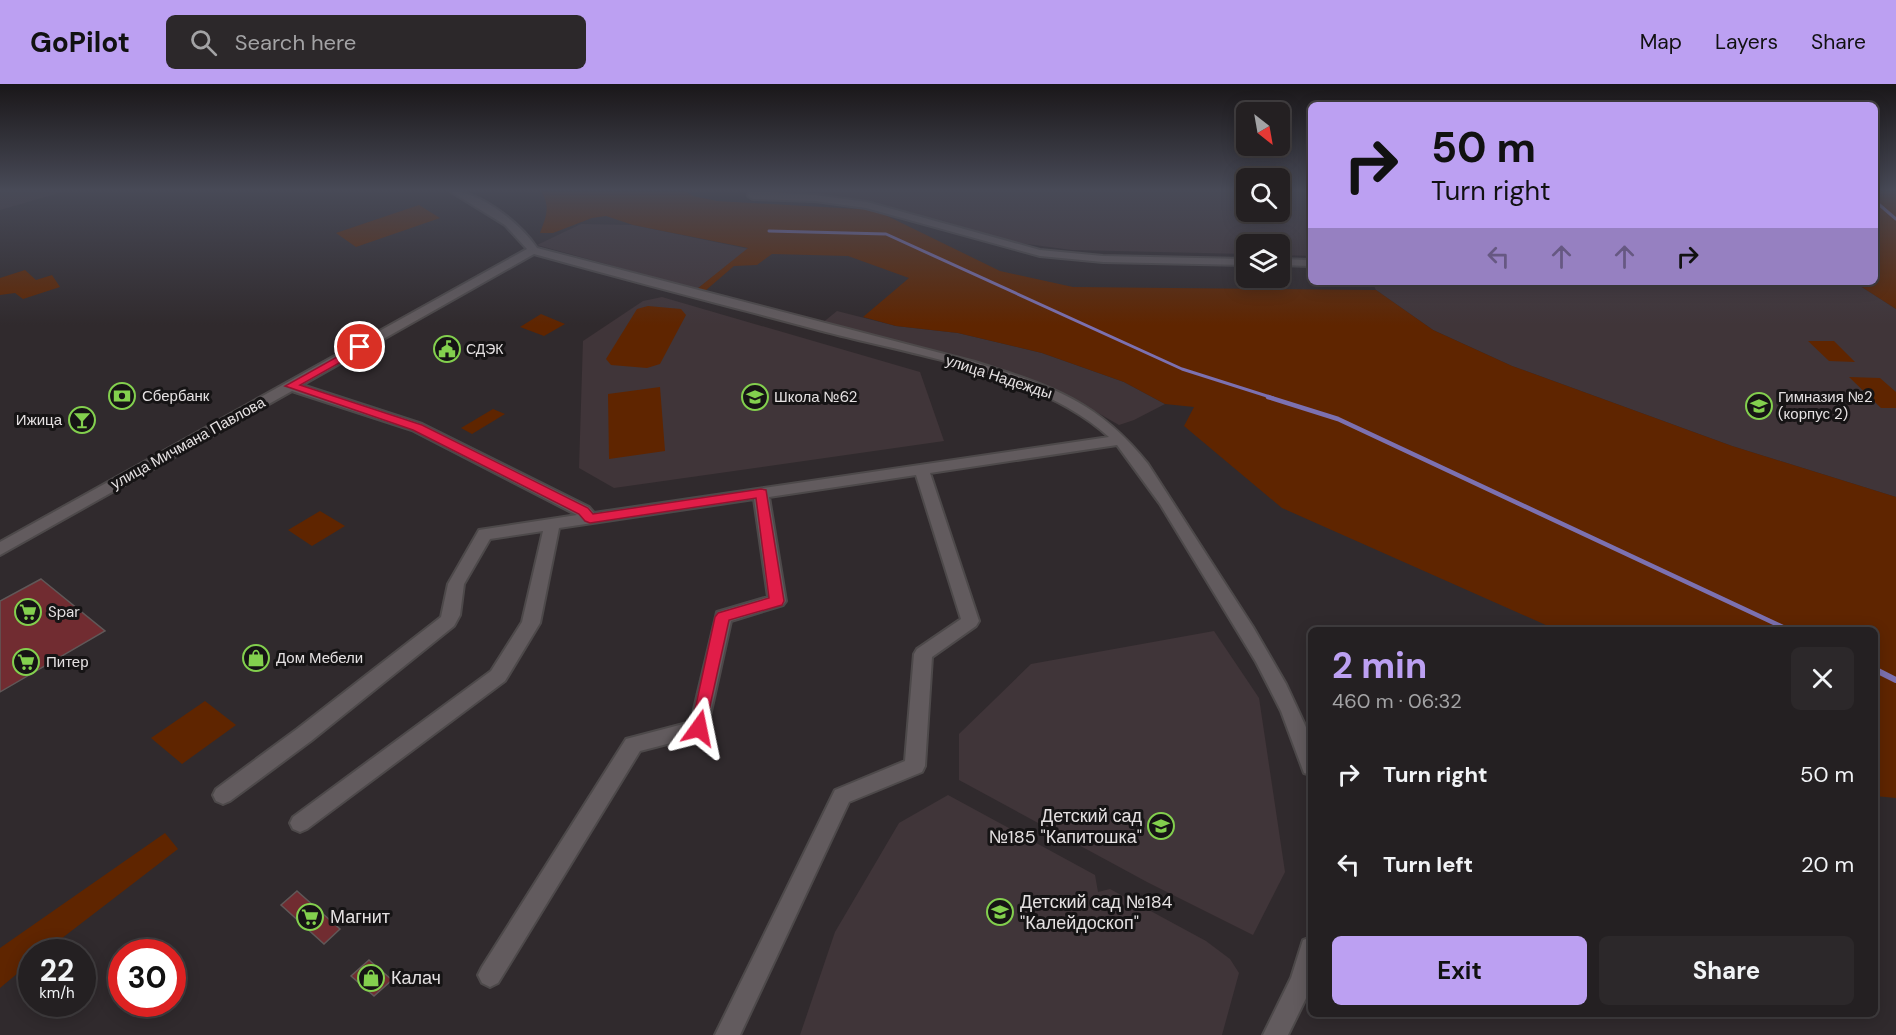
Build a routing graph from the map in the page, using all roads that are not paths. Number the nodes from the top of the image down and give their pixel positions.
1 (523, 235) edge
2 (971, 235) edge
3 (533, 250) junction
4 (1236, 262) edge
5 (1290, 262) edge
6 (1308, 263) edge
7 (291, 386) junction
8 (1121, 440) junction
9 (922, 470) junction
10 (761, 493) junction
11 (590, 518) junction
12 (552, 524) junction
13 (0, 549) edge
14 (1308, 756) edge
15 (223, 795) dead end
16 (300, 824) dead end
17 (1308, 959) edge
18 (490, 975) dead end
19 (727, 1035) edge
20 (1275, 1035) edge

1 - 3 street
2 - 4 street
3 - 7 street, улица Мичмана Павлова
3 - 8 street, улица Надежды
5 - 6 street
7 - 11 street
7 - 13 street, улица Мичмана Павлова
8 - 9 street
8 - 14 street, улица Надежды
9 - 10 street
9 - 19 street
10 - 11 street
10 - 18 street
11 - 12 street
12 - 15 street
12 - 16 street
17 - 20 street

